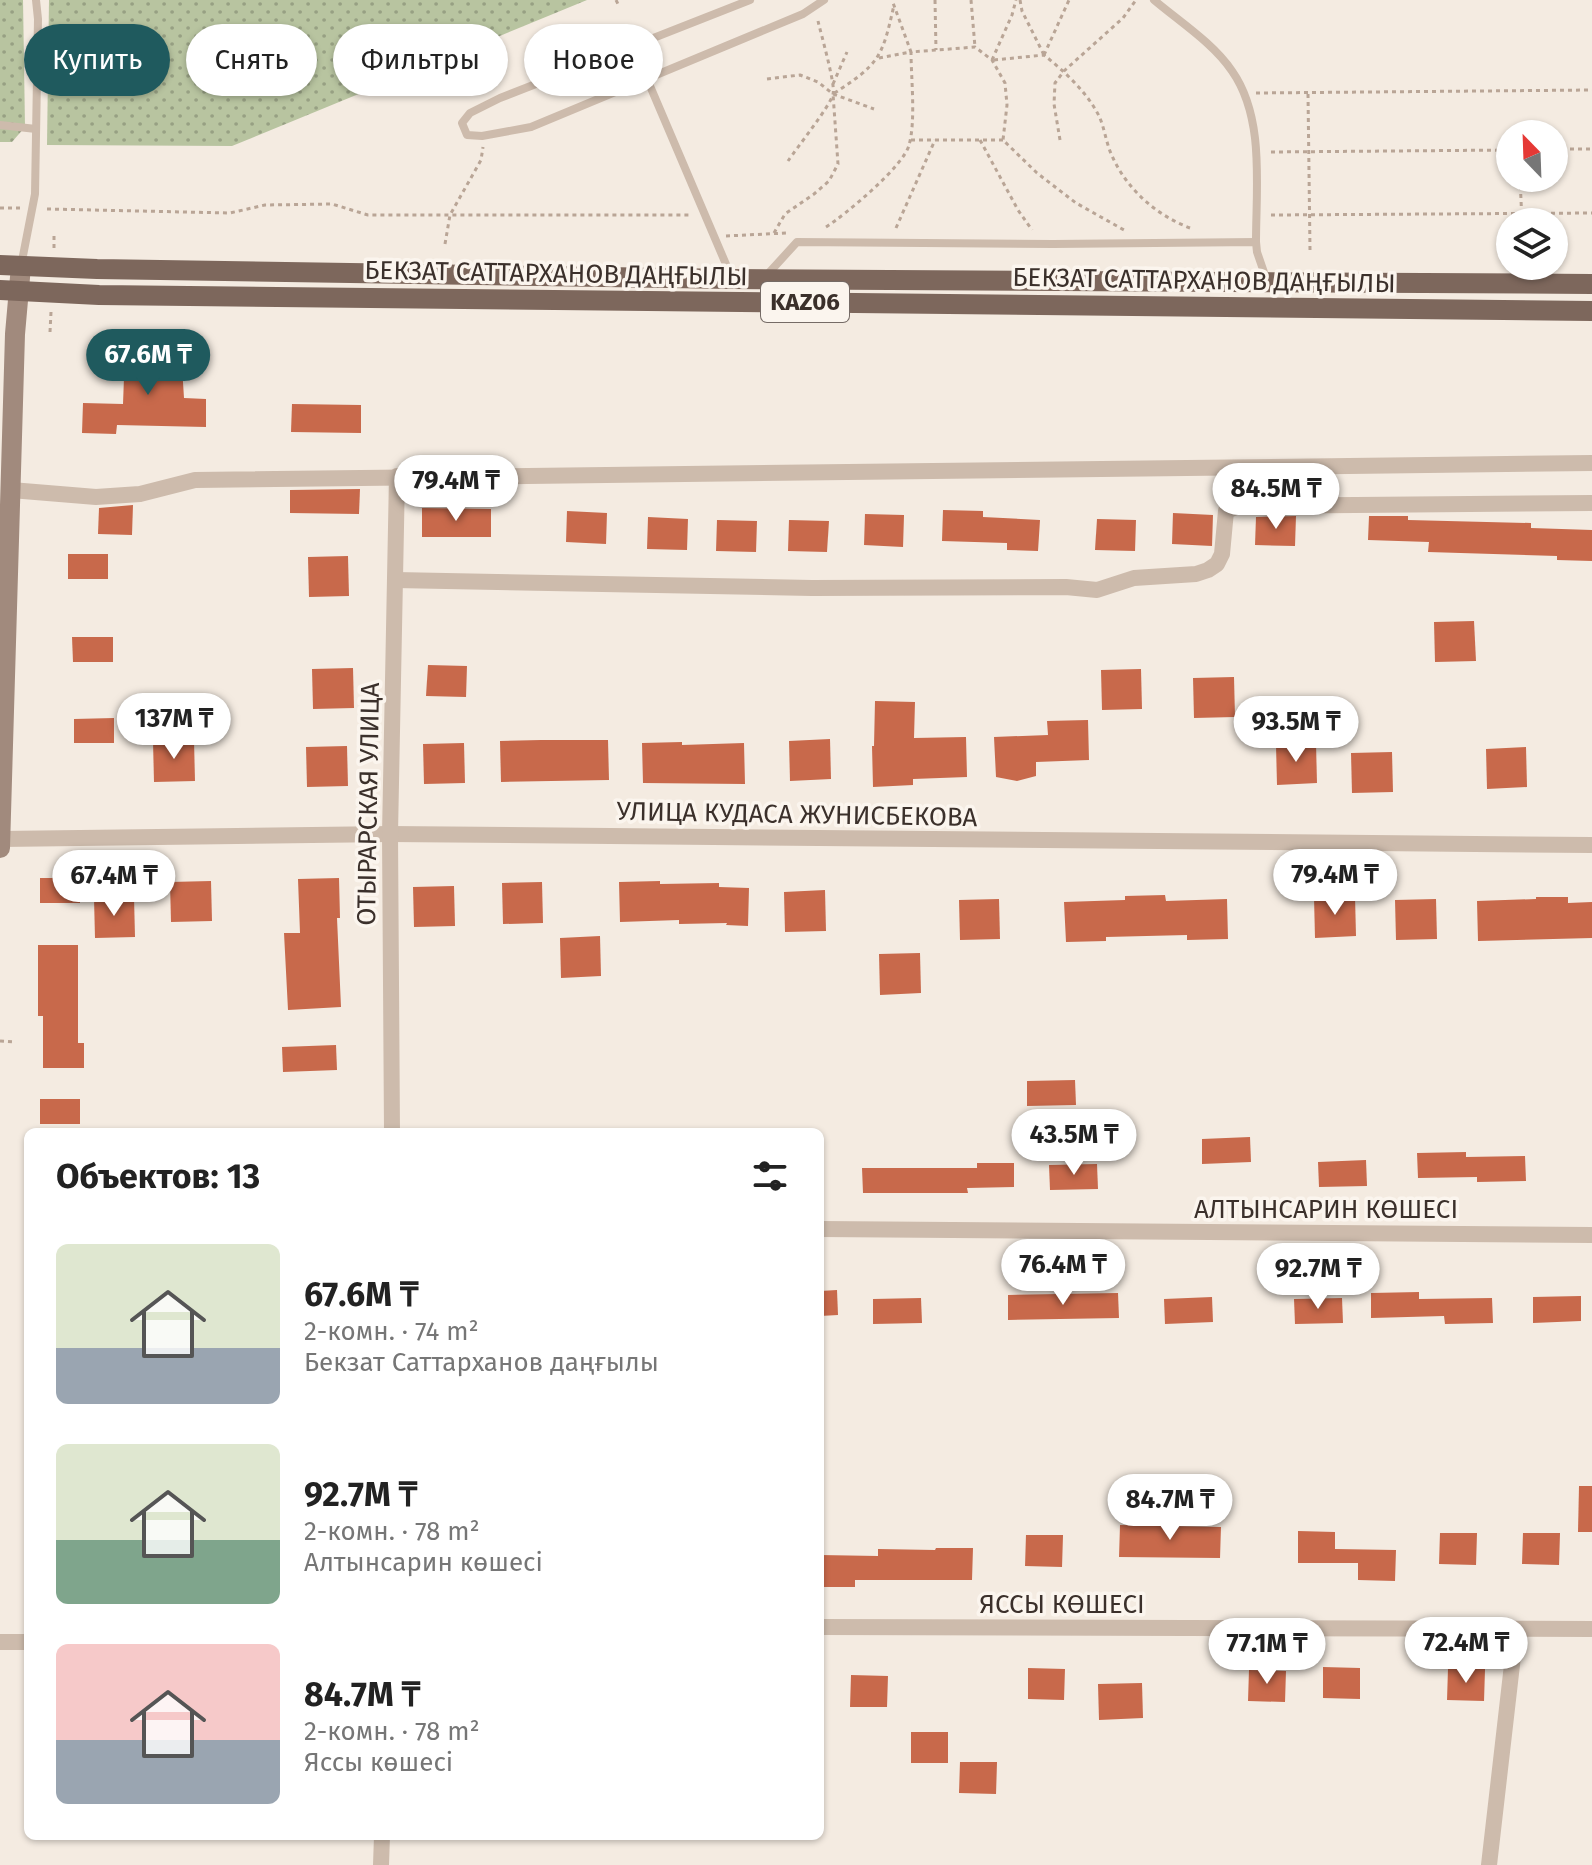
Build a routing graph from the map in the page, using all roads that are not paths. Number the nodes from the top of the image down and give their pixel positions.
1 (36, 0) edge
2 (750, 0) edge
3 (824, 0) edge
4 (1154, 0) edge
5 (663, 34) edge
6 (663, 74) edge
7 (524, 89) edge
8 (609, 96) edge
9 (653, 96) edge
10 (0, 125) edge
11 (36, 129) junction
12 (1256, 242) junction
13 (0, 265) edge
14 (21, 266) junction
15 (733, 279) junction
16 (763, 279) junction
17 (1268, 282) junction
18 (1592, 284) edge
19 (9, 290) edge
20 (1592, 311) edge
21 (1592, 463) edge
22 (397, 476) junction
23 (11, 490) junction
24 (1592, 503) edge
25 (395, 580) junction
26 (1, 800) edge
27 (390, 834) junction
28 (1, 839) edge
29 (1592, 845) edge
30 (0, 848) edge
31 (392, 1128) edge
32 (824, 1229) edge
33 (1592, 1235) edge
34 (824, 1627) edge
35 (1592, 1629) edge
36 (1516, 1630) junction
37 (0, 1642) edge
38 (24, 1642) edge
39 (382, 1840) edge
40 (381, 1865) edge
41 (1489, 1865) edge

1 - 11 lane
2 - 5 lane
3 - 6 lane
4 - 12 lane
7 - 8 lane
9 - 15 lane
10 - 11 lane
11 - 14 lane
12 - 16 lane
12 - 17 lane
13 - 14 main road, БЕКЗАТ САТТАРХАНОВ ДАҢҒЫЛЫ / KАZ06
14 - 15 main road, БЕКЗАТ САТТАРХАНОВ ДАҢҒЫЛЫ / KАZ06
14 - 19 main road
15 - 16 main road, БЕКЗАТ САТТАРХАНОВ ДАҢҒЫЛЫ / KАZ06
16 - 17 main road, БЕКЗАТ САТТАРХАНОВ ДАҢҒЫЛЫ / KАZ06
17 - 18 main road, БЕКЗАТ САТТАРХАНОВ ДАҢҒЫЛЫ / KАZ06
19 - 20 main road, БЕКЗАТ САТТАРХАНОВ ДАҢҒЫЛЫ / KАZ06
19 - 23 main road
21 - 22 street
22 - 23 street
22 - 25 street, ОТЫРАРСКАЯ УЛИЦА
23 - 26 main road
24 - 25 street
25 - 27 street, ОТЫРАРСКАЯ УЛИЦА
26 - 28 main road
27 - 28 street, УЛИЦА КУДАСА ЖУНИСБЕКОВА
27 - 29 street, УЛИЦА КУДАСА ЖУНИСБЕКОВА
27 - 31 street, ОТЫРАРСКАЯ УЛИЦА
28 - 30 main road
32 - 33 street, АЛТЫНСАРИН КӨШЕСІ
34 - 36 street, ЯССЫ КӨШЕСІ
35 - 36 street, ЯССЫ КӨШЕСІ
36 - 41 street
37 - 38 street
39 - 40 street

